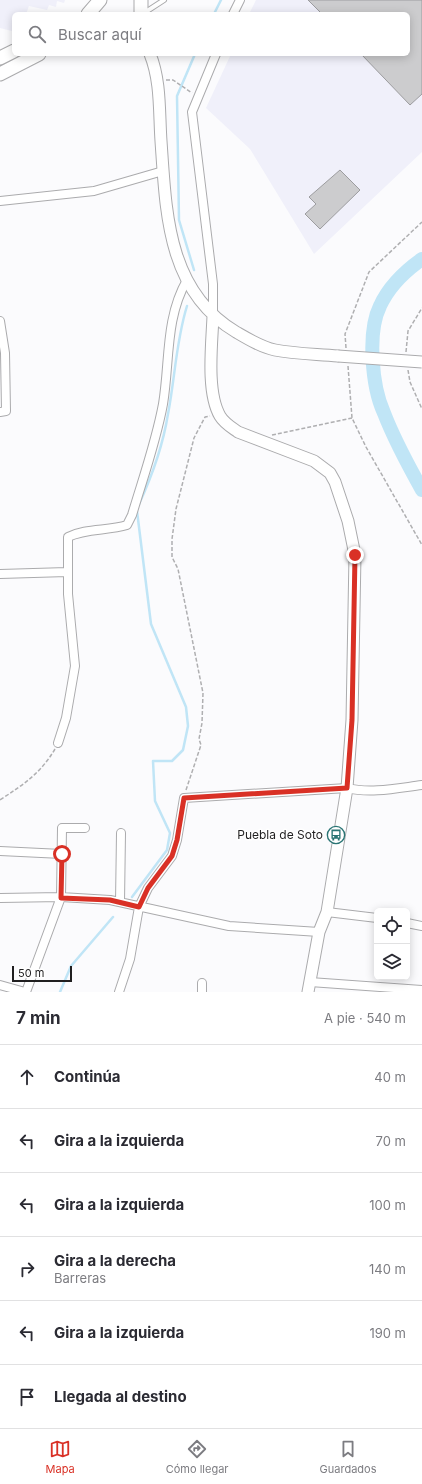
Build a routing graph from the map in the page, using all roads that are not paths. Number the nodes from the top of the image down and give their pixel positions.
1 (100, 0) edge
2 (151, 0) edge
3 (164, 0) edge
4 (240, 0) edge
5 (141, 10) edge
6 (90, 12) edge
7 (100, 12) edge
8 (233, 12) edge
9 (12, 52) edge
10 (35, 56) edge
11 (151, 56) edge
12 (215, 56) edge
13 (0, 58) edge
14 (0, 74) edge
15 (163, 171) junction
16 (0, 202) edge
17 (187, 280) junction
18 (213, 316) junction
19 (0, 321) edge
20 (3, 353) edge
21 (422, 362) edge
22 (0, 412) edge
23 (67, 572) junction
24 (0, 574) edge
25 (58, 743) road end
26 (422, 785) edge
27 (347, 788) junction
28 (85, 828) dead end
29 (121, 833) dead end
30 (0, 851) edge
31 (62, 854) junction
32 (0, 898) edge
33 (61, 898) junction
34 (120, 902) junction
35 (139, 907) junction
36 (327, 912) junction
37 (374, 918) edge
38 (410, 924) edge
39 (422, 926) edge
40 (320, 932) junction
41 (202, 983) dead end
42 (0, 986) edge
43 (309, 987) edge
44 (422, 990) edge
45 (25, 992) edge
46 (119, 992) edge
47 (202, 992) edge

1 - 6 main road
1 - 7 main road
2 - 5 main road
3 - 5 lane
4 - 8 street
9 - 13 main road
10 - 14 main road
11 - 15 main road
12 - 18 street
15 - 16 street
15 - 17 main road
17 - 18 main road
17 - 23 street
18 - 21 main road, bridge
18 - 27 main road
19 - 20 street
20 - 22 street
23 - 24 street
23 - 25 street
26 - 27 street
27 - 35 street
27 - 36 main road
28 - 31 street
29 - 34 street
30 - 31 street
31 - 33 street
32 - 33 street
33 - 34 street
33 - 45 street
34 - 35 street
35 - 40 street
35 - 46 street
36 - 37 street
36 - 40 main road
38 - 39 street
40 - 43 main road
41 - 47 street
42 - 45 street
43 - 44 street

